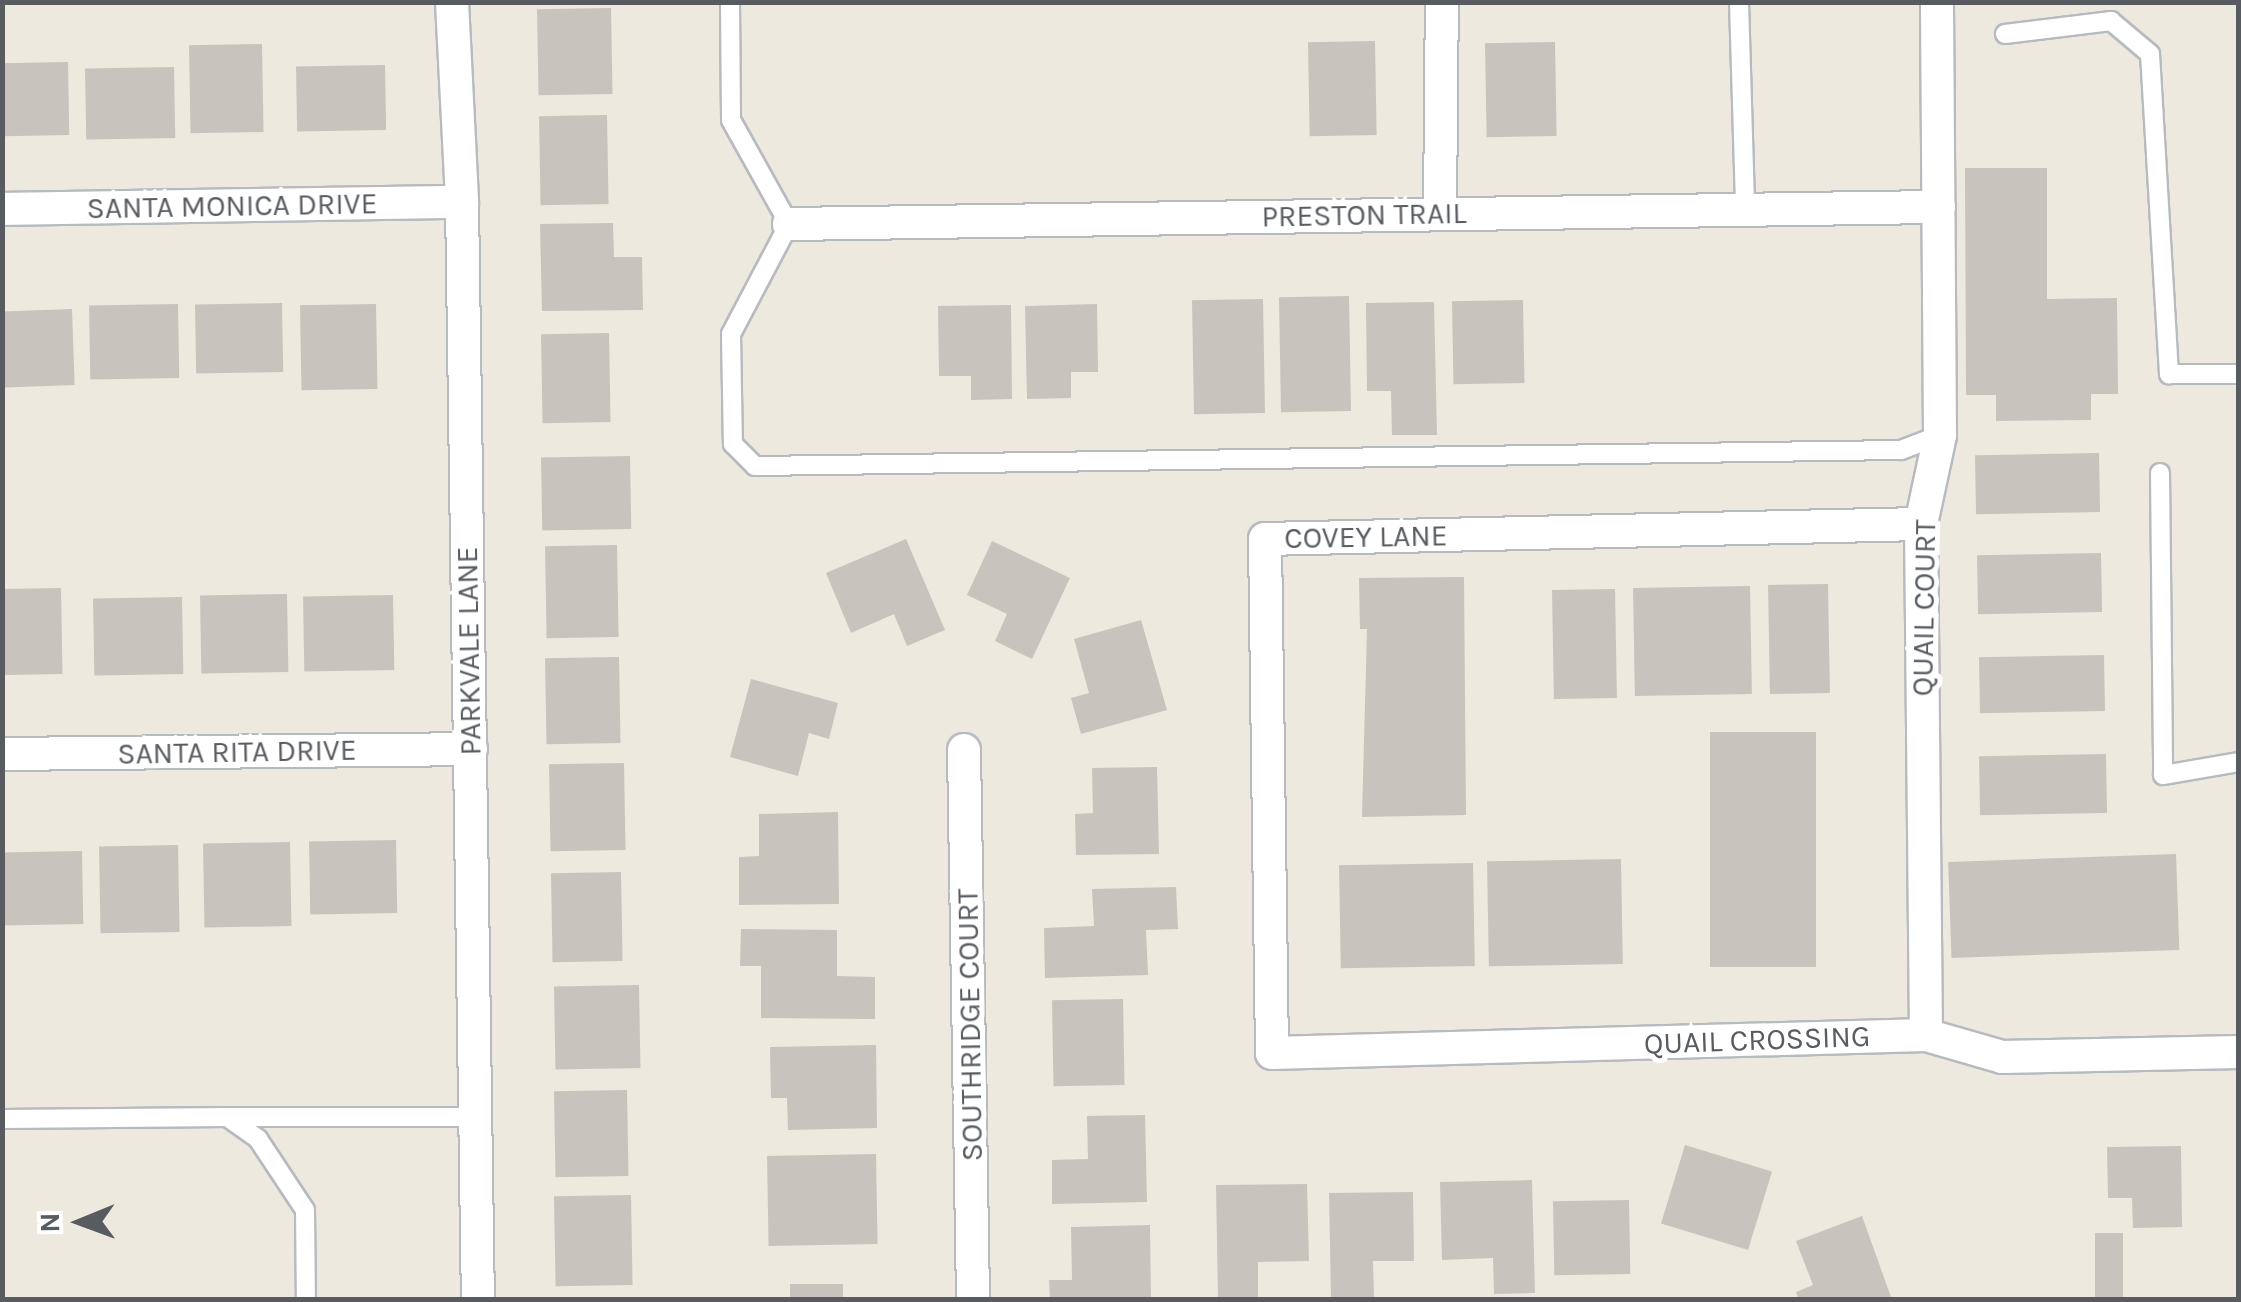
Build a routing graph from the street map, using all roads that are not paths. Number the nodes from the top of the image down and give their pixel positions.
1 (452, 2) edge
2 (730, 2) edge
3 (1442, 2) edge
4 (1739, 2) edge
5 (1937, 2) edge
6 (2005, 34) dead end
7 (462, 202) junction
8 (1939, 207) junction
9 (2, 209) edge
10 (1746, 209) junction
11 (1440, 214) junction
12 (790, 224) junction
13 (2238, 374) edge
14 (1940, 434) junction
15 (2160, 473) dead end
16 (1921, 524) junction
17 (471, 749) junction
18 (964, 750) dead end
19 (2, 754) edge
20 (2238, 762) edge
21 (1926, 1036) junction
22 (2238, 1052) edge
23 (1272, 1053) joint
24 (228, 1117) junction
25 (476, 1117) junction
26 (2, 1119) edge
27 (306, 1300) edge
28 (478, 1300) edge
29 (973, 1300) edge

1 - 7 street, PARKVALE LANE
2 - 12 lane
3 - 11 street
4 - 10 lane
5 - 8 street, QUAIL COURT
6 - 13 lane
7 - 9 street, SANTA MONICA DRIVE
7 - 17 street, PARKVALE LANE
8 - 10 street, PRESTON TRAIL
8 - 14 street, QUAIL COURT
10 - 11 street, PRESTON TRAIL
11 - 12 street, PRESTON TRAIL
12 - 14 lane
14 - 16 street, QUAIL COURT
15 - 20 lane
16 - 21 street, QUAIL COURT
16 - 23 street, COVEY LANE
17 - 19 street, SANTA RITA DRIVE
17 - 25 street, PARKVALE LANE
18 - 29 street, SOUTHRIDGE COURT
21 - 22 street, QUAIL CROSSING
21 - 23 street, QUAIL CROSSING
24 - 25 lane
24 - 26 lane
24 - 27 lane
25 - 28 street, PARKVALE LANE

